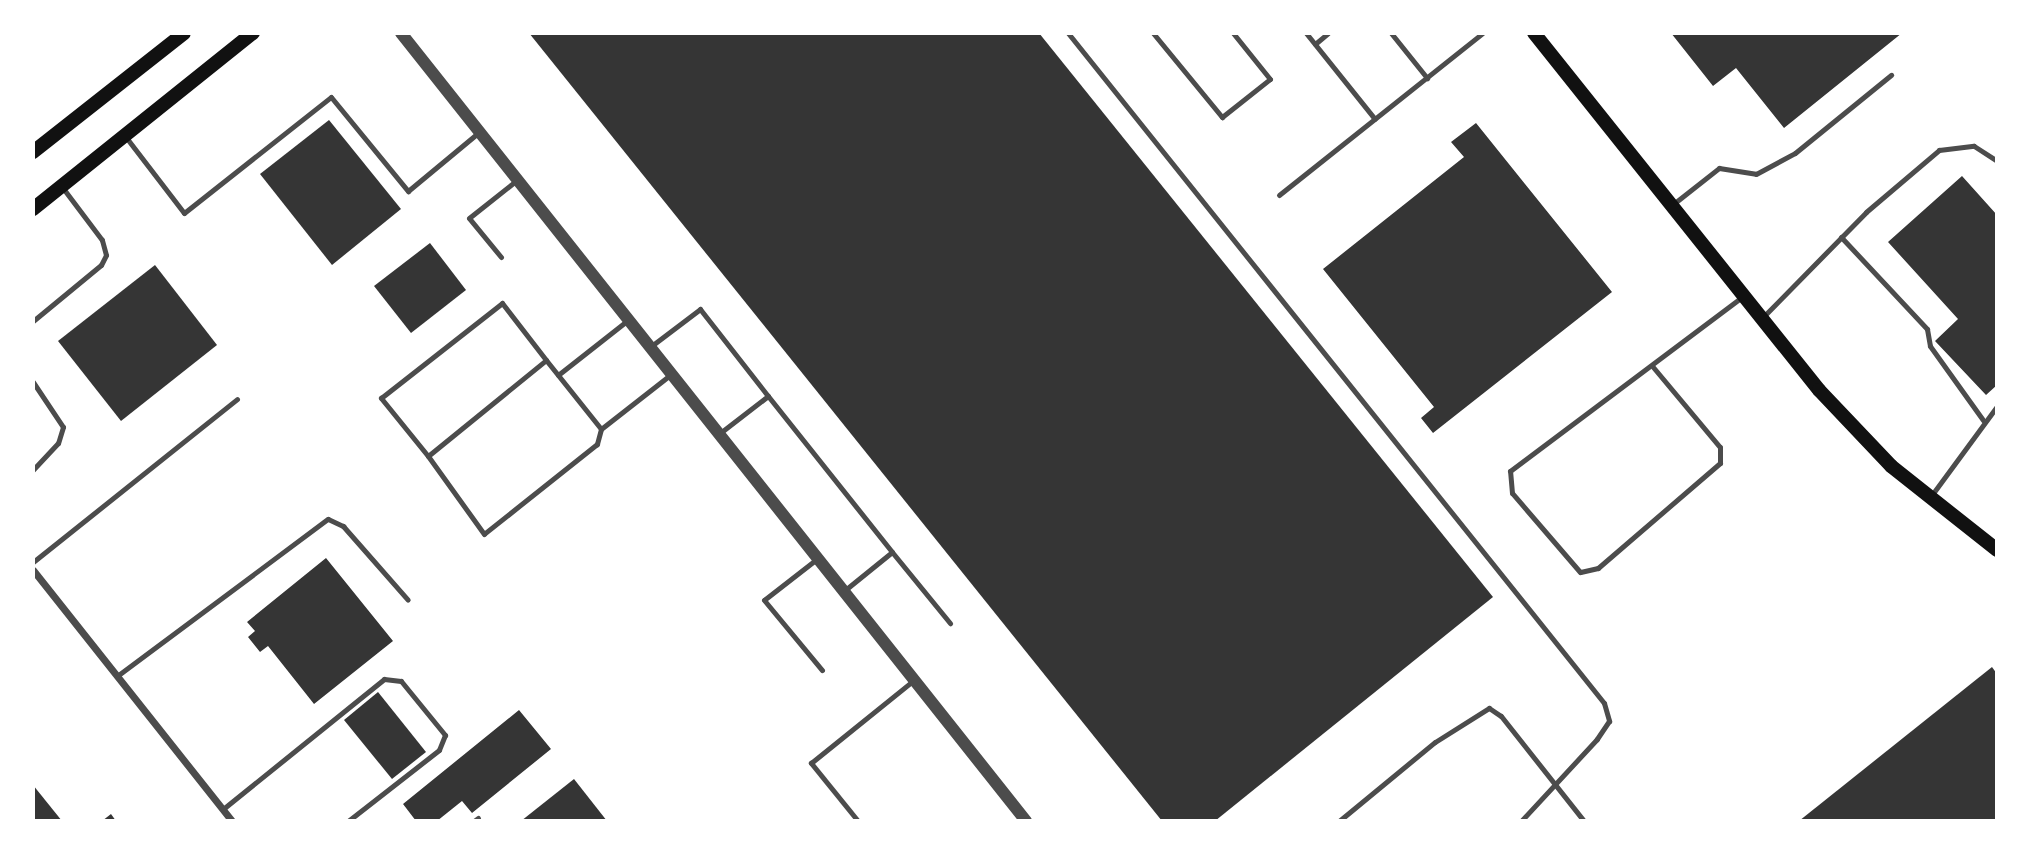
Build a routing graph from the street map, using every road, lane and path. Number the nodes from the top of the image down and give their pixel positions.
1 (184, 33) edge
2 (253, 33) edge
3 (401, 33) edge
4 (1068, 33) edge
5 (1153, 33) edge
6 (1233, 33) edge
7 (1306, 33) edge
8 (1328, 33) edge
9 (1391, 33) edge
10 (1483, 33) edge
11 (1534, 33) edge
12 (1315, 44) junction
13 (1891, 75) dead end
14 (1427, 78) junction
15 (1375, 119) junction
16 (479, 132) junction
17 (125, 136) junction
18 (33, 152) edge
19 (1997, 161) edge
20 (517, 180) junction
21 (62, 187) junction
22 (1279, 195) dead end
23 (1672, 205) junction
24 (33, 209) edge
25 (1841, 237) junction
26 (501, 257) dead end
27 (1744, 295) junction
28 (1762, 318) junction
29 (628, 320) junction
30 (33, 321) edge
31 (650, 347) junction
32 (546, 360) junction
33 (1653, 367) junction
34 (558, 374) junction
35 (671, 374) junction
36 (33, 382) edge
37 (768, 396) junction
38 (237, 399) dead end
39 (1997, 405) edge
40 (1983, 420) junction
41 (601, 429) junction
42 (719, 434) junction
43 (428, 456) junction
44 (33, 470) edge
45 (1928, 500) junction
46 (1997, 550) edge
47 (892, 552) junction
48 (818, 558) junction
49 (33, 562) edge
50 (33, 570) edge
51 (844, 591) junction
52 (408, 600) dead end
53 (950, 623) dead end
54 (822, 670) dead end
55 (117, 676) junction
56 (914, 680) junction
57 (1556, 785) junction
58 (223, 809) junction
59 (232, 821) edge
60 (348, 821) edge
61 (858, 821) edge
62 (1026, 821) edge
63 (1339, 821) edge
64 (1521, 821) edge
65 (1584, 821) edge

1 - 18 main road
2 - 17 main road
3 - 16 street
4 - 57 lane
5 - 6 lane
7 - 12 lane
8 - 12 lane
9 - 14 lane
10 - 14 lane
11 - 23 main road
12 - 15 lane
13 - 23 lane
14 - 15 lane
15 - 22 lane
16 - 17 lane
16 - 20 street
17 - 21 main road
19 - 25 lane
20 - 26 lane
20 - 29 street
21 - 24 main road
21 - 30 lane
23 - 27 main road
25 - 28 lane
25 - 40 lane
27 - 28 main road
27 - 33 lane
28 - 45 main road
29 - 31 street
29 - 34 lane
31 - 35 street
31 - 37 lane
32 - 34 lane
32 - 43 lane
32 - 43 lane
33 - 33 lane
34 - 41 lane
35 - 41 lane
35 - 42 street
36 - 44 lane
37 - 42 lane
37 - 47 lane
38 - 49 lane
39 - 40 lane
40 - 45 lane
41 - 43 lane
42 - 48 street
45 - 46 main road
47 - 51 lane
47 - 53 lane
48 - 51 street
48 - 54 lane
50 - 55 street
51 - 56 street
52 - 55 lane
55 - 58 street
56 - 61 lane
56 - 62 street
57 - 63 lane
57 - 64 lane
57 - 65 lane
58 - 59 street
58 - 60 lane

